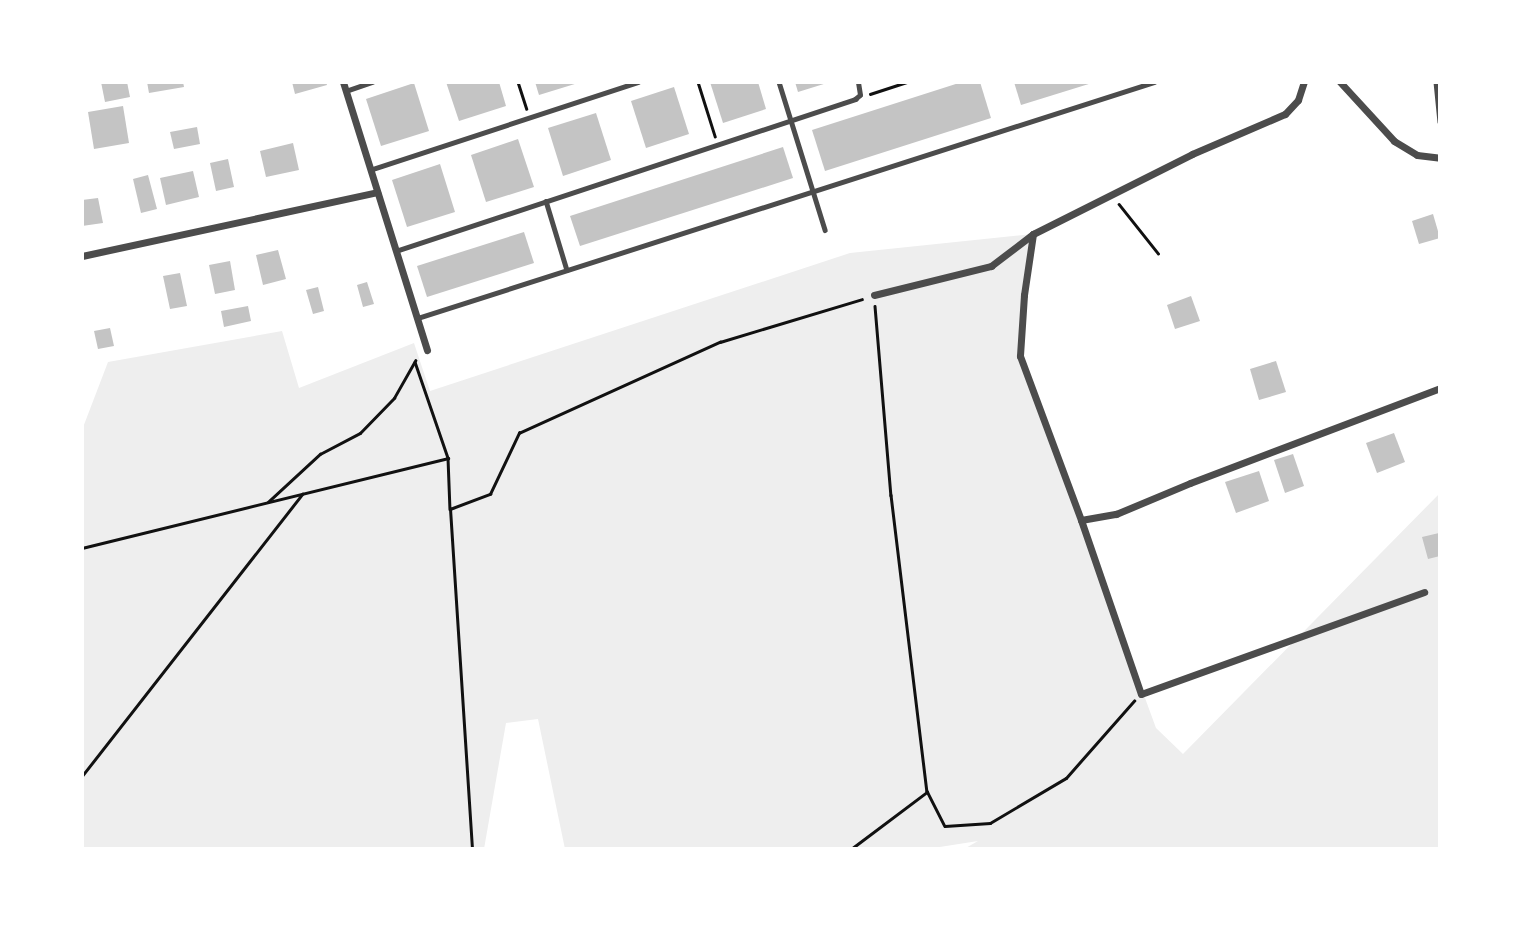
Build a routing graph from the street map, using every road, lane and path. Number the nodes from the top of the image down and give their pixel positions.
1 (372, 82) edge
2 (518, 82) edge
3 (638, 82) edge
4 (698, 82) edge
5 (779, 82) edge
6 (858, 82) edge
7 (907, 82) edge
8 (1154, 82) edge
9 (1304, 82) edge
10 (1340, 82) edge
11 (1436, 82) edge
12 (344, 86) edge
13 (860, 95) junction
14 (530, 118) junction
15 (791, 120) junction
16 (1440, 122) edge
17 (718, 145) junction
18 (1440, 158) edge
19 (370, 170) junction
20 (377, 192) junction
21 (813, 192) junction
22 (1113, 196) junction
23 (546, 201) junction
24 (825, 230) dead end
25 (1033, 234) junction
26 (396, 251) junction
27 (1158, 253) dead end
28 (82, 256) edge
29 (567, 270) junction
30 (874, 295) junction
31 (417, 318) junction
32 (429, 351) dead end
33 (1440, 388) edge
34 (448, 458) junction
35 (302, 494) junction
36 (267, 503) junction
37 (450, 509) junction
38 (1081, 520) junction
39 (82, 548) edge
40 (1424, 592) dead end
41 (1141, 694) junction
42 (82, 776) edge
43 (927, 791) junction
44 (472, 849) edge
45 (851, 849) edge

1 - 12 lane
2 - 14 path
3 - 14 lane
4 - 17 path
5 - 15 lane
6 - 13 lane
7 - 13 path
8 - 21 lane
9 - 22 street
10 - 18 street
11 - 16 lane
12 - 19 street
13 - 15 lane
14 - 19 lane
15 - 17 lane
15 - 21 lane
17 - 23 lane
19 - 20 street
20 - 26 street
20 - 28 street
21 - 24 lane
21 - 29 lane
22 - 25 street
22 - 27 path
23 - 26 lane
23 - 29 lane
25 - 30 street
25 - 38 street
26 - 31 street
29 - 31 lane
30 - 37 path
30 - 43 path
31 - 32 street
33 - 38 street
34 - 35 path
34 - 36 path
34 - 37 path
35 - 36 path
35 - 42 path
36 - 39 path
37 - 44 path
38 - 41 street
40 - 41 street
41 - 43 path
43 - 45 path

